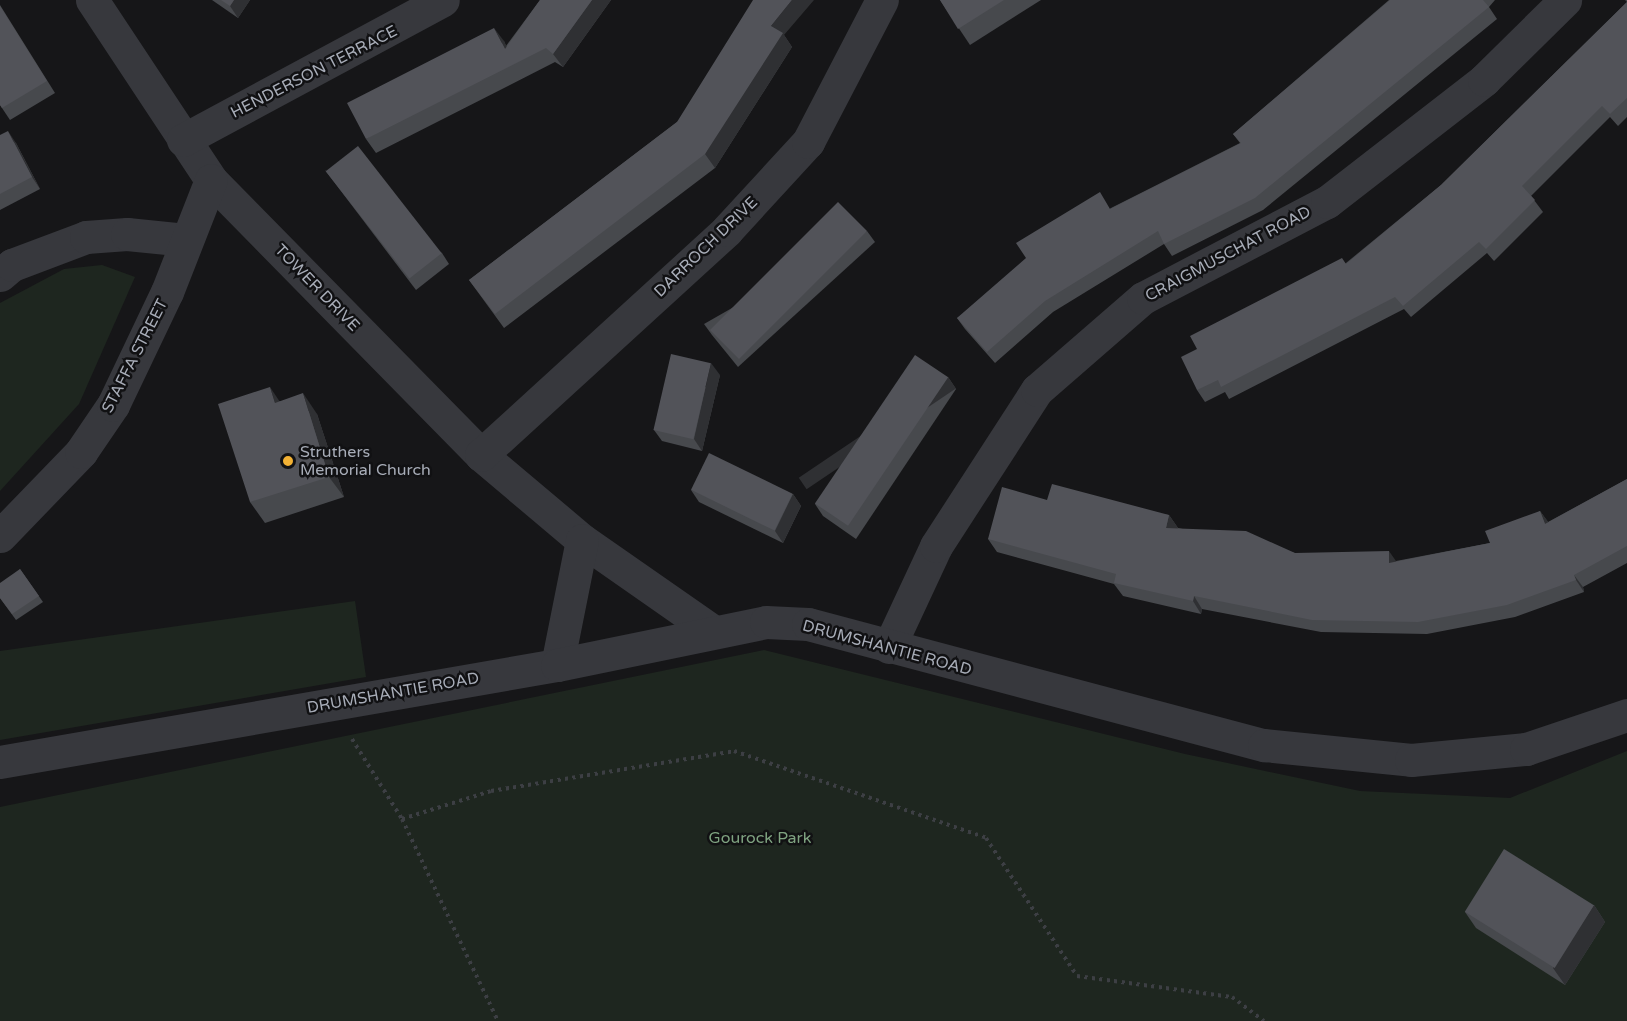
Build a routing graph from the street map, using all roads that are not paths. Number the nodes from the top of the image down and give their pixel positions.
1 (92, 0) edge
2 (443, 0) edge
3 (882, 0) edge
4 (1565, 0) edge
5 (183, 140) junction
6 (211, 180) junction
7 (186, 240) junction
8 (0, 276) edge
9 (481, 455) junction
10 (0, 536) edge
11 (582, 540) junction
12 (714, 632) junction
13 (890, 647) junction
14 (556, 665) junction
15 (1627, 715) edge
16 (0, 762) edge

1 - 5 street, TOWER DRIVE
2 - 5 street, HENDERSON TERRACE
3 - 9 street, DARROCH DRIVE
4 - 13 street, CRAIGMUSCHAT ROAD
5 - 6 street, TOWER DRIVE
6 - 7 street, STAFFA STREET
6 - 9 street, TOWER DRIVE
7 - 8 street
7 - 10 street, STAFFA STREET
9 - 11 street, TOWER DRIVE
11 - 12 street, TOWER DRIVE
11 - 14 street
12 - 13 street, DRUMSHANTIE ROAD
12 - 14 street, DRUMSHANTIE ROAD
13 - 15 street, DRUMSHANTIE ROAD
14 - 16 street, DRUMSHANTIE ROAD

